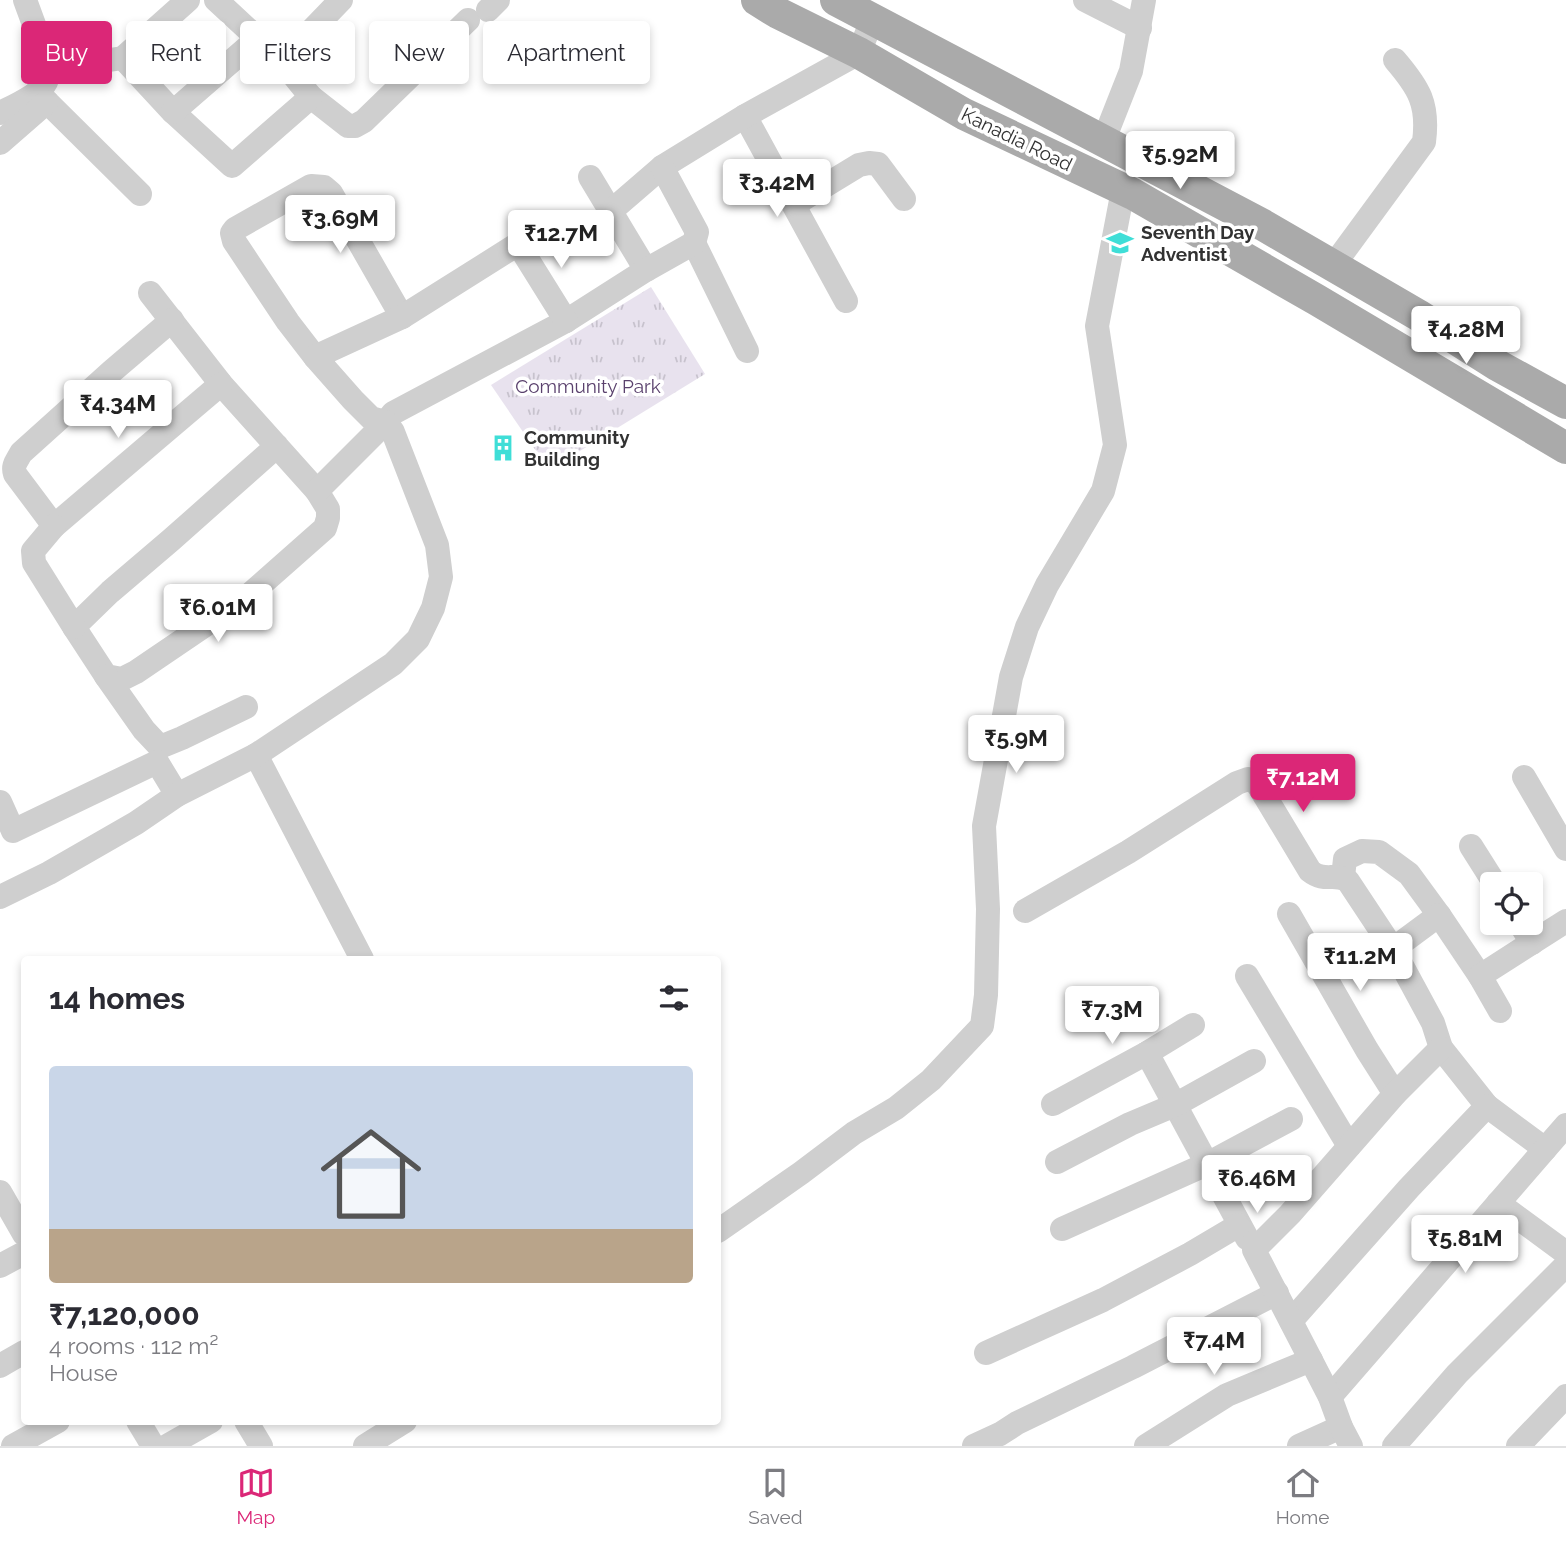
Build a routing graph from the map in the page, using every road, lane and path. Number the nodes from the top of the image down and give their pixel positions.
1 (25, 0) edge
2 (188, 0) edge
3 (216, 0) edge
4 (341, 0) edge
5 (836, 0) edge
6 (1085, 0) edge
7 (1144, 0) edge
8 (774, 4) edge
9 (485, 10) edge
10 (872, 20) junction
11 (33, 21) edge
12 (321, 21) edge
13 (240, 22) edge
14 (1140, 28) junction
15 (240, 53) edge
16 (859, 53) junction
17 (123, 58) junction
18 (112, 60) edge
19 (1395, 60) dead end
20 (46, 84) edge
21 (301, 84) edge
22 (42, 97) junction
23 (311, 97) junction
24 (173, 112) junction
25 (0, 113) edge
26 (745, 116) junction
27 (1103, 142) junction
28 (0, 143) edge
29 (662, 167) junction
30 (590, 177) dead end
31 (1124, 190) junction
32 (140, 194) dead end
33 (905, 199) dead end
34 (794, 204) junction
35 (611, 211) junction
36 (694, 243) junction
37 (1333, 266) junction
38 (646, 270) junction
39 (150, 293) dead end
40 (846, 301) dead end
41 (402, 317) junction
42 (172, 320) junction
43 (566, 321) junction
44 (747, 351) dead end
45 (316, 356) junction
46 (1497, 365) junction
47 (222, 384) junction
48 (1479, 395) junction
49 (1566, 403) edge
50 (386, 422) junction
51 (277, 446) junction
52 (1566, 448) edge
53 (317, 491) junction
54 (54, 526) junction
55 (74, 627) junction
56 (106, 676) junction
57 (246, 707) dead end
58 (256, 755) junction
59 (1524, 777) dead end
60 (177, 794) junction
61 (0, 802) edge
62 (1471, 846) dead end
63 (1566, 849) edge
64 (1487, 872) edge
65 (1343, 877) junction
66 (0, 897) edge
67 (1024, 911) dead end
68 (1289, 914) dead end
69 (1439, 915) junction
70 (1566, 921) edge
71 (1543, 927) edge
72 (1523, 935) edge
73 (1393, 949) junction
74 (359, 956) edge
75 (1247, 976) dead end
76 (1480, 976) junction
77 (1500, 1012) dead end
78 (1193, 1025) dead end
79 (1441, 1048) junction
80 (1147, 1053) junction
81 (1254, 1060) dead end
82 (1395, 1094) junction
83 (1053, 1104) dead end
84 (1175, 1105) junction
85 (1487, 1106) junction
86 (1291, 1119) dead end
87 (1566, 1125) edge
88 (1349, 1146) junction
89 (1545, 1149) junction
90 (1057, 1162) dead end
91 (1207, 1164) junction
92 (0, 1192) edge
93 (1498, 1203) junction
94 (1239, 1225) junction
95 (21, 1229) edge
96 (721, 1229) edge
97 (1062, 1229) dead end
98 (1254, 1250) junction
99 (1566, 1253) edge
100 (21, 1256) edge
101 (1566, 1265) edge
102 (0, 1266) edge
103 (1277, 1293) junction
104 (1291, 1321) junction
105 (986, 1353) dead end
106 (21, 1354) edge
107 (1311, 1360) junction
108 (0, 1366) edge
109 (1566, 1396) edge
110 (1331, 1397) junction
111 (51, 1425) edge
112 (140, 1425) edge
113 (204, 1425) edge
114 (249, 1425) edge
115 (399, 1425) edge
116 (1346, 1436) edge
117 (1183, 1437) edge
118 (1004, 1440) edge
119 (13, 1446) edge
120 (153, 1446) edge
121 (167, 1446) edge
122 (261, 1446) edge
123 (365, 1446) edge
124 (974, 1446) edge
125 (1146, 1446) edge
126 (1299, 1446) edge
127 (1394, 1446) edge
128 (1518, 1446) edge

1 - 11 street
2 - 17 street
3 - 13 street
4 - 12 street
5 - 10 main road, Kanadia Road
6 - 14 street
7 - 14 street
8 - 16 main road, Kanadia Road
9 - 23 street
10 - 16 street
10 - 27 main road, Kanadia Road
14 - 27 street
15 - 24 street
16 - 26 street
16 - 31 main road, Kanadia Road
17 - 18 street
17 - 24 street
19 - 37 street
20 - 22 street
21 - 23 street
22 - 25 street
22 - 28 street
22 - 32 street
23 - 24 street
26 - 29 street
26 - 34 street
27 - 37 main road, Kanadia Road
29 - 35 street
29 - 36 street
30 - 35 street
31 - 48 main road, Kanadia Road
31 - 96 street
33 - 34 street
34 - 40 street
35 - 38 street
36 - 38 street
36 - 44 street
37 - 46 main road, Kanadia Road
38 - 43 street
39 - 42 street
41 - 43 street
41 - 45 street
41 - 45 street
42 - 47 street
42 - 54 street
43 - 50 street
45 - 50 street
46 - 48 main road
46 - 49 main road, Kanadia Road
47 - 51 street
47 - 54 street
48 - 52 main road, Kanadia Road
50 - 53 street
50 - 58 street
51 - 53 street
51 - 55 street
53 - 56 street
54 - 55 street
55 - 56 street
56 - 57 street
58 - 60 street
58 - 74 street
59 - 63 street
60 - 61 street
60 - 66 street
62 - 64 street
65 - 67 street
65 - 69 street
65 - 73 street
68 - 82 street
69 - 73 street
69 - 76 street
70 - 71 street
72 - 76 street
73 - 79 street
75 - 88 street
76 - 77 street
78 - 80 street
79 - 82 street
79 - 85 street
80 - 83 street
80 - 84 street
81 - 84 street
82 - 88 street
84 - 90 street
84 - 91 street
85 - 89 street
85 - 104 street
86 - 91 street
87 - 89 street
88 - 98 street
89 - 93 street
91 - 94 street
91 - 97 street
92 - 95 street
93 - 99 street
93 - 110 street
94 - 98 street
94 - 105 street
98 - 103 street
100 - 102 street
101 - 127 street
103 - 104 street
103 - 118 street
104 - 107 street
106 - 108 street
107 - 110 street
107 - 117 street
109 - 128 street
110 - 116 street
111 - 119 street
112 - 120 street
113 - 121 street
114 - 122 street
115 - 123 street
116 - 126 street
117 - 125 street
118 - 124 street

